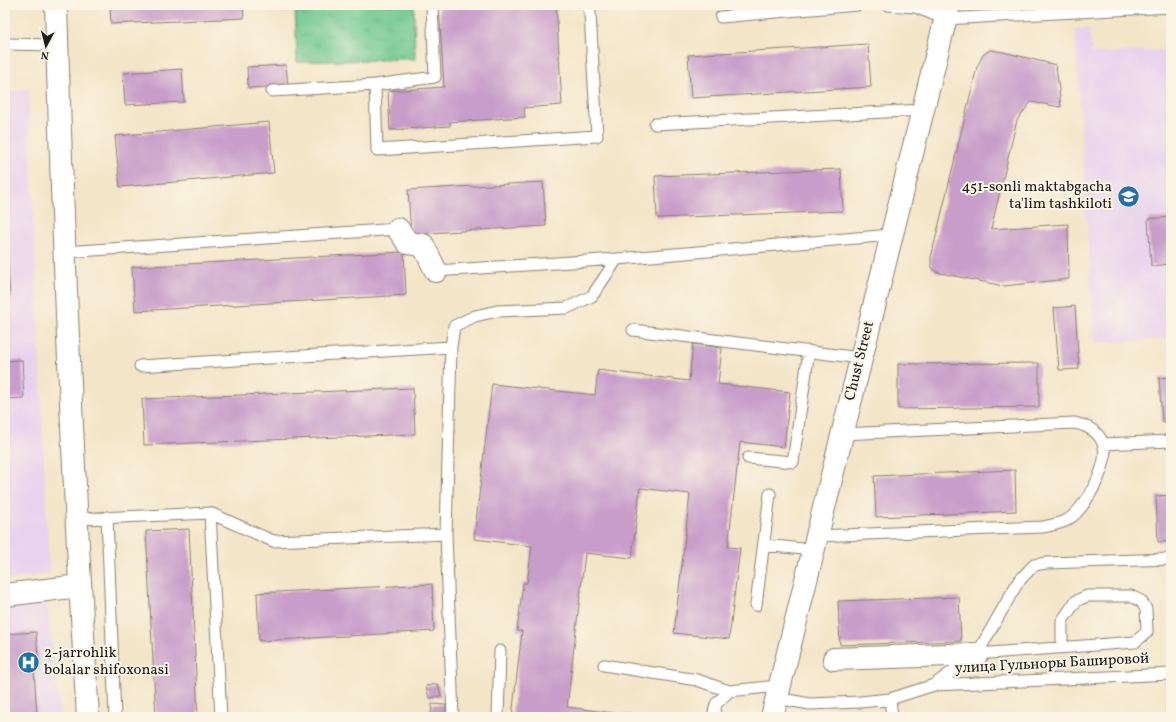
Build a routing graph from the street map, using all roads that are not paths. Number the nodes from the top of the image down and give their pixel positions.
1 (56, 5) edge
2 (432, 5) edge
3 (588, 5) edge
4 (857, 5) edge
5 (888, 5) edge
6 (1171, 7) edge
7 (947, 12) edge
8 (721, 17) dead end
9 (5, 44) edge
10 (57, 45) junction
11 (375, 85) junction
12 (272, 91) dead end
13 (923, 110) junction
14 (655, 124) dead end
15 (398, 229) joint
16 (891, 235) junction
17 (65, 252) junction
18 (617, 259) junction
19 (436, 271) joint
20 (633, 330) dead end
21 (451, 347) junction
22 (809, 351) junction
23 (861, 358) junction
24 (140, 366) dead end
25 (843, 434) junction
26 (1171, 441) edge
27 (1103, 444) junction
28 (748, 458) dead end
29 (770, 494) dead end
30 (210, 513) junction
31 (108, 517) junction
32 (76, 519) junction
33 (446, 534) junction
34 (815, 543) junction
35 (764, 545) junction
36 (1171, 559) edge
37 (80, 586) junction
38 (5, 595) edge
39 (756, 605) dead end
40 (1062, 647) junction
41 (500, 651) dead end
42 (977, 654) junction
43 (834, 658) dead end
44 (604, 665) dead end
45 (1171, 674) edge
46 (934, 685) junction
47 (729, 691) junction
48 (890, 699) junction
49 (775, 700) edge
50 (88, 717) edge
51 (115, 717) edge
52 (221, 717) edge
53 (453, 717) edge
54 (498, 717) edge
55 (713, 717) edge
56 (892, 717) edge

1 - 10 street
2 - 11 lane
3 - 11 lane
4 - 8 lane
5 - 7 lane
6 - 7 lane
7 - 13 street, Chust Street
9 - 10 lane
10 - 17 street
11 - 12 lane
13 - 14 lane
13 - 16 street, Chust Street
15 - 17 lane
15 - 19 street
16 - 18 lane
16 - 23 street, Chust Street
17 - 32 street
18 - 19 lane
18 - 21 lane
20 - 22 lane
21 - 24 lane
21 - 33 lane
22 - 23 lane
22 - 28 lane
23 - 25 street, Chust Street
25 - 27 lane
25 - 34 street, Chust Street
26 - 27 lane
27 - 34 lane
29 - 35 lane
30 - 31 lane
30 - 33 lane
30 - 52 lane
31 - 32 lane
31 - 51 lane
32 - 37 street
33 - 53 lane
34 - 35 lane
34 - 49 street, Chust Street
35 - 39 lane
36 - 42 lane, улица Гульноры Башировой
37 - 38 street
37 - 50 street
40 - 40 lane
40 - 42 lane
41 - 54 lane
42 - 43 street
42 - 46 lane, улица Гульноры Башировой
44 - 47 lane
45 - 46 lane, улица Гульноры Башировой
46 - 48 lane, улица Гульноры Башировой
47 - 49 lane, улица Гульноры Башировой
47 - 55 lane
48 - 49 lane, улица Гульноры Башировой
48 - 56 lane

